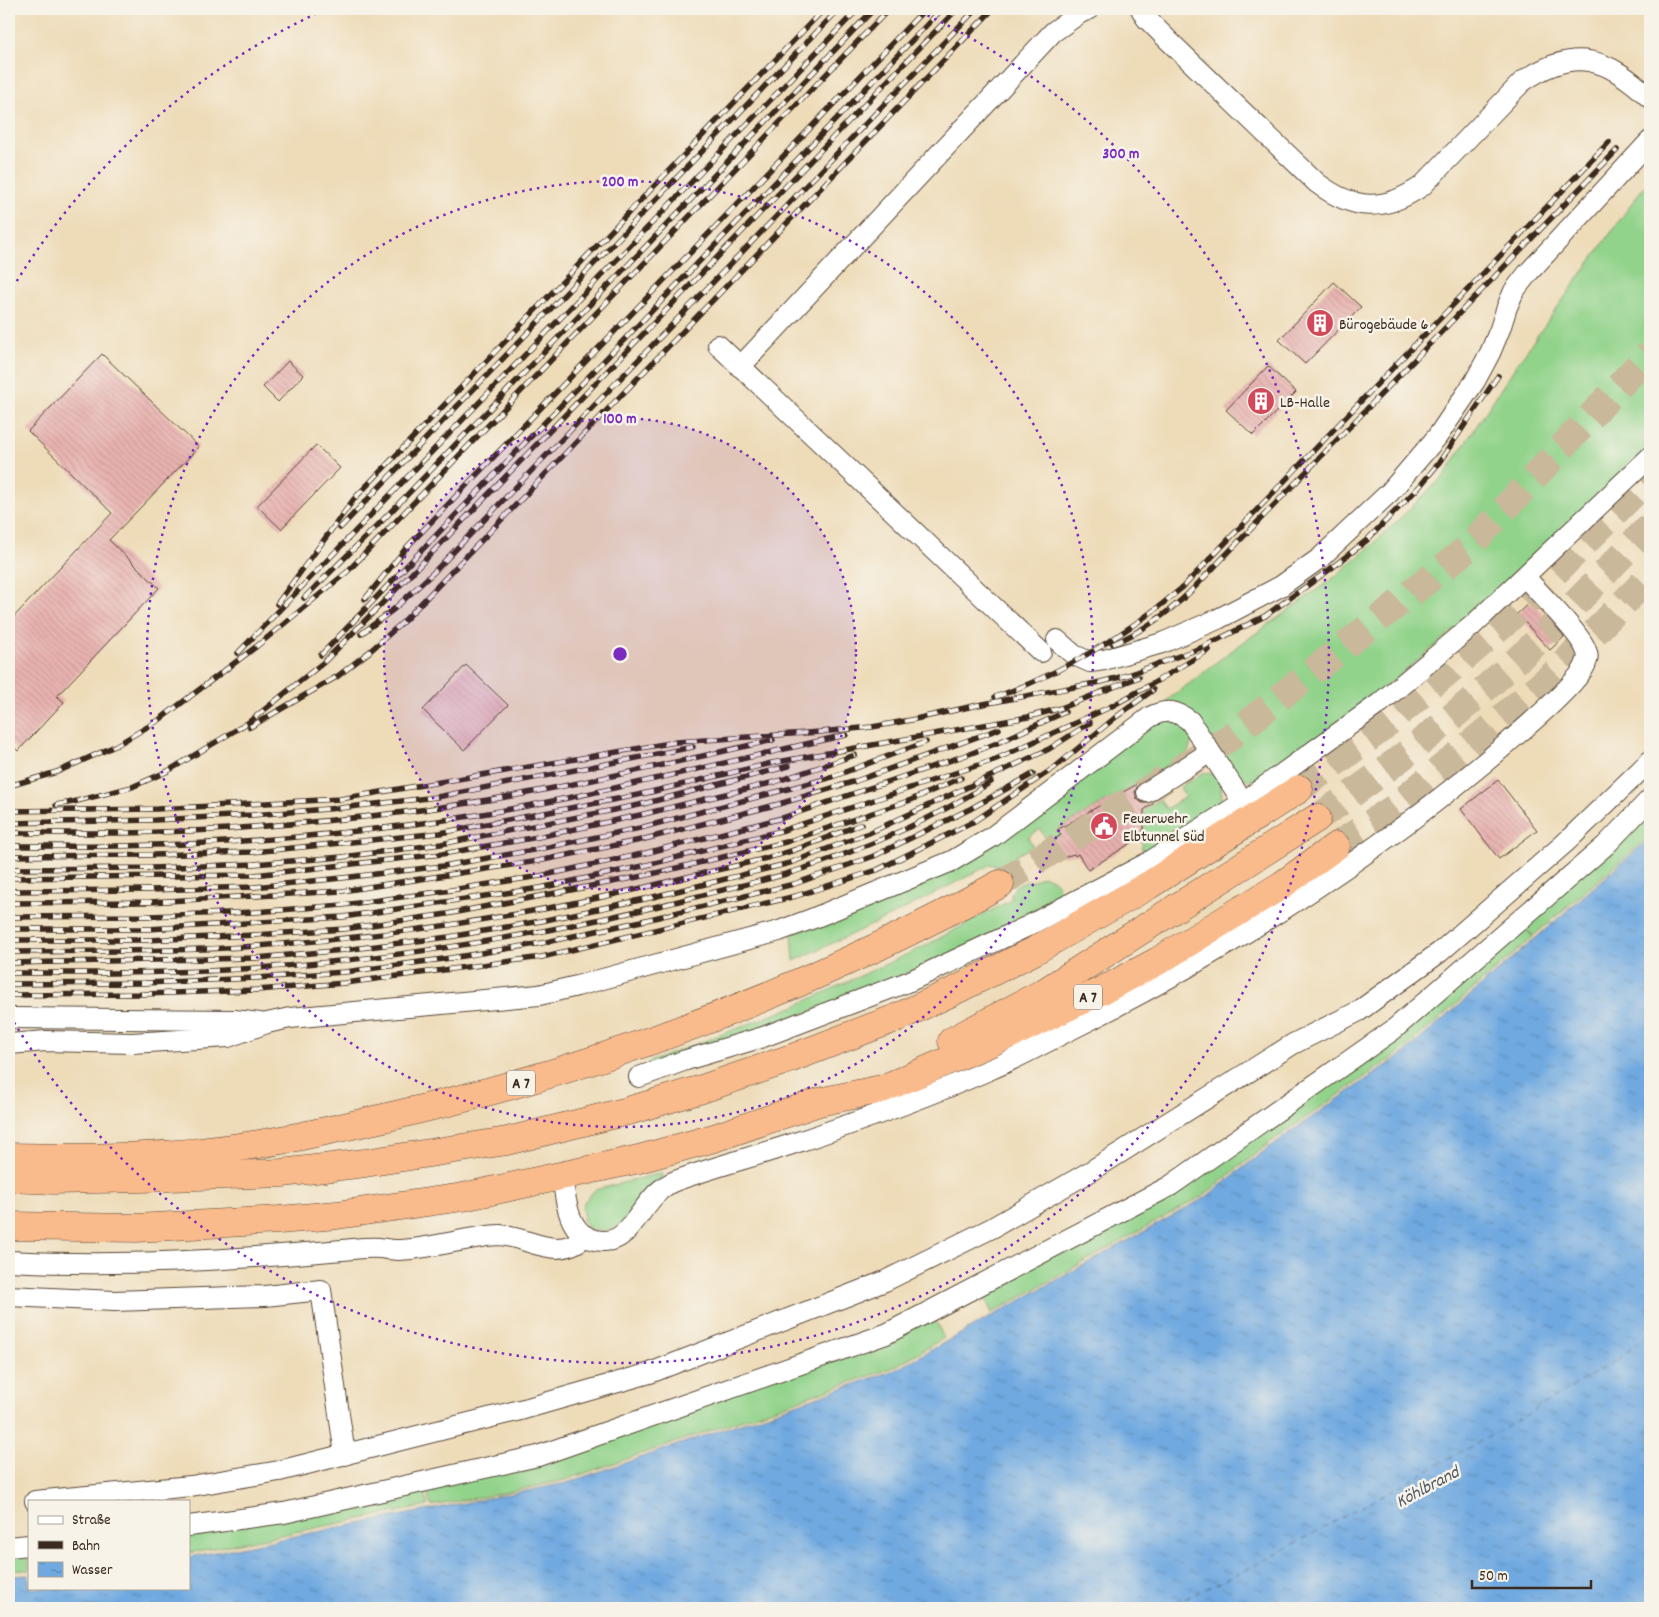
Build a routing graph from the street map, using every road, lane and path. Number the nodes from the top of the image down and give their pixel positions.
1 (1090, 9) edge
2 (1141, 9) edge
3 (1650, 98) edge
4 (1650, 141) edge
5 (718, 346) dead end
6 (740, 367) junction
7 (1650, 457) edge
8 (1525, 577) junction
9 (1210, 752) junction
10 (1650, 761) edge
11 (1299, 789) tunnel mouth
12 (1147, 792) dead end
13 (1650, 799) edge
14 (1243, 802) junction
15 (1317, 818) tunnel mouth
16 (1336, 846) tunnel mouth
17 (1000, 884) tunnel mouth
18 (9, 1018) edge
19 (267, 1023) junction
20 (9, 1044) edge
21 (639, 1077) dead end
22 (819, 1102) junction
23 (168, 1154) junction
24 (9, 1157) edge
25 (365, 1163) junction
26 (562, 1175) junction
27 (9, 1178) edge
28 (9, 1226) edge
29 (586, 1236) junction
30 (9, 1261) edge
31 (9, 1296) edge
32 (344, 1454) junction
33 (45, 1500) edge
34 (190, 1526) edge
35 (28, 1545) edge
36 (9, 1547) edge

1 - 6 lane
2 - 3 lane
4 - 6 lane
5 - 6 lane
7 - 8 lane
8 - 14 lane
8 - 29 lane
9 - 12 lane
9 - 14 lane
9 - 19 lane
10 - 32 lane
11 - 25 highway, A 7
13 - 34 lane
14 - 21 lane
15 - 22 highway, A 7
16 - 22 highway, A 7
17 - 23 highway, A 7
18 - 19 lane
19 - 20 lane
22 - 26 highway, A 7
23 - 24 highway, A 7
23 - 25 highway, A 7
25 - 27 highway, A 7
26 - 28 highway, A 7
26 - 29 lane
29 - 30 lane
31 - 32 lane
32 - 33 lane
35 - 36 lane

